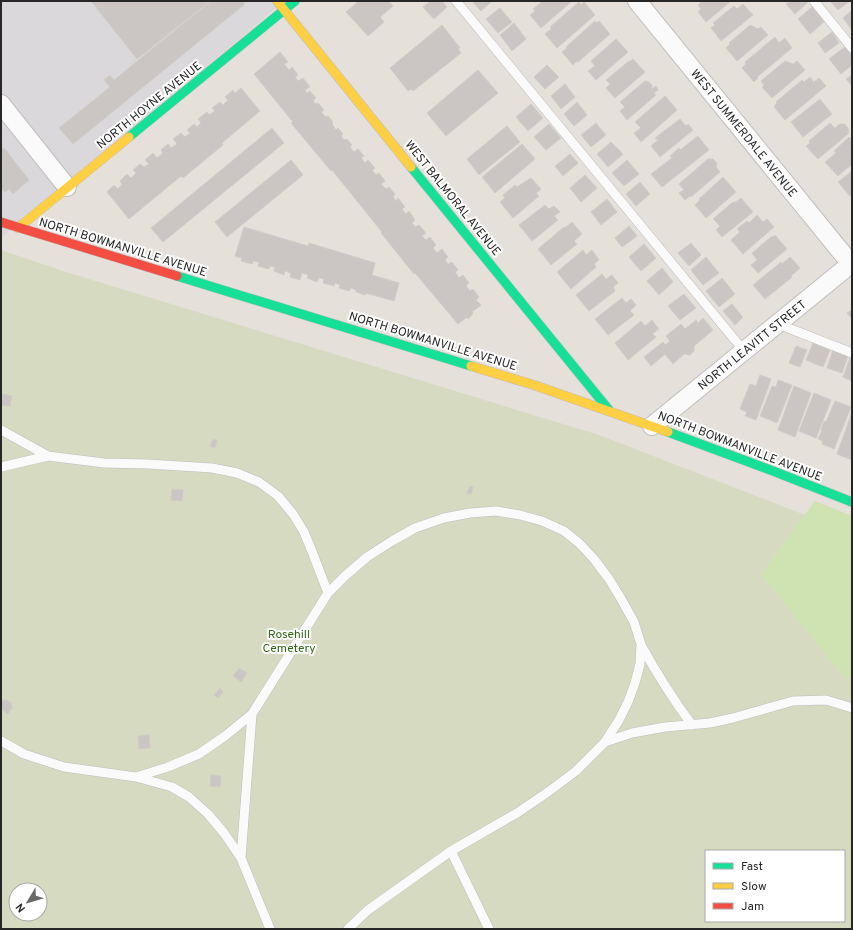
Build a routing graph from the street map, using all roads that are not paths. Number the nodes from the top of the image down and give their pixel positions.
1 (277, 1) edge
2 (295, 1) edge
3 (456, 1) edge
4 (638, 1) edge
5 (814, 1) edge
6 (284, 10) junction
7 (852, 48) edge
8 (1, 104) edge
9 (68, 187) junction
10 (1, 222) edge
11 (18, 228) junction
12 (851, 264) edge
13 (778, 324) junction
14 (744, 352) junction
15 (852, 353) edge
16 (609, 410) junction
17 (652, 426) junction
18 (1, 430) edge
19 (48, 456) junction
20 (1, 467) edge
21 (852, 502) edge
22 (328, 593) junction
23 (640, 644) junction
24 (852, 708) edge
25 (252, 714) junction
26 (692, 724) junction
27 (1, 741) edge
28 (605, 742) junction
29 (136, 777) junction
30 (451, 851) junction
31 (241, 858) junction
32 (270, 929) edge
33 (348, 929) edge
34 (489, 929) edge

1 - 6 street, WEST BALMORAL AVENUE
2 - 6 street, NORTH HOYNE AVENUE
3 - 14 lane
4 - 12 street, WEST SUMMERDALE AVENUE
5 - 7 lane
6 - 9 street, NORTH HOYNE AVENUE
6 - 16 street, WEST BALMORAL AVENUE
8 - 9 street
9 - 11 street, NORTH HOYNE AVENUE
10 - 11 street, NORTH BOWMANVILLE AVENUE
11 - 16 street, NORTH BOWMANVILLE AVENUE
12 - 13 street, NORTH LEAVITT STREET
13 - 14 street, NORTH LEAVITT STREET
13 - 15 lane
14 - 17 street, NORTH LEAVITT STREET
16 - 17 street, NORTH BOWMANVILLE AVENUE
17 - 21 street, NORTH BOWMANVILLE AVENUE
18 - 19 lane
19 - 20 lane
19 - 22 lane
22 - 23 lane
22 - 25 lane
23 - 26 lane
23 - 28 lane
24 - 26 lane
25 - 29 lane
25 - 31 lane
26 - 28 lane
27 - 29 lane
28 - 30 lane
29 - 31 lane
30 - 33 lane
30 - 34 lane
31 - 32 lane

